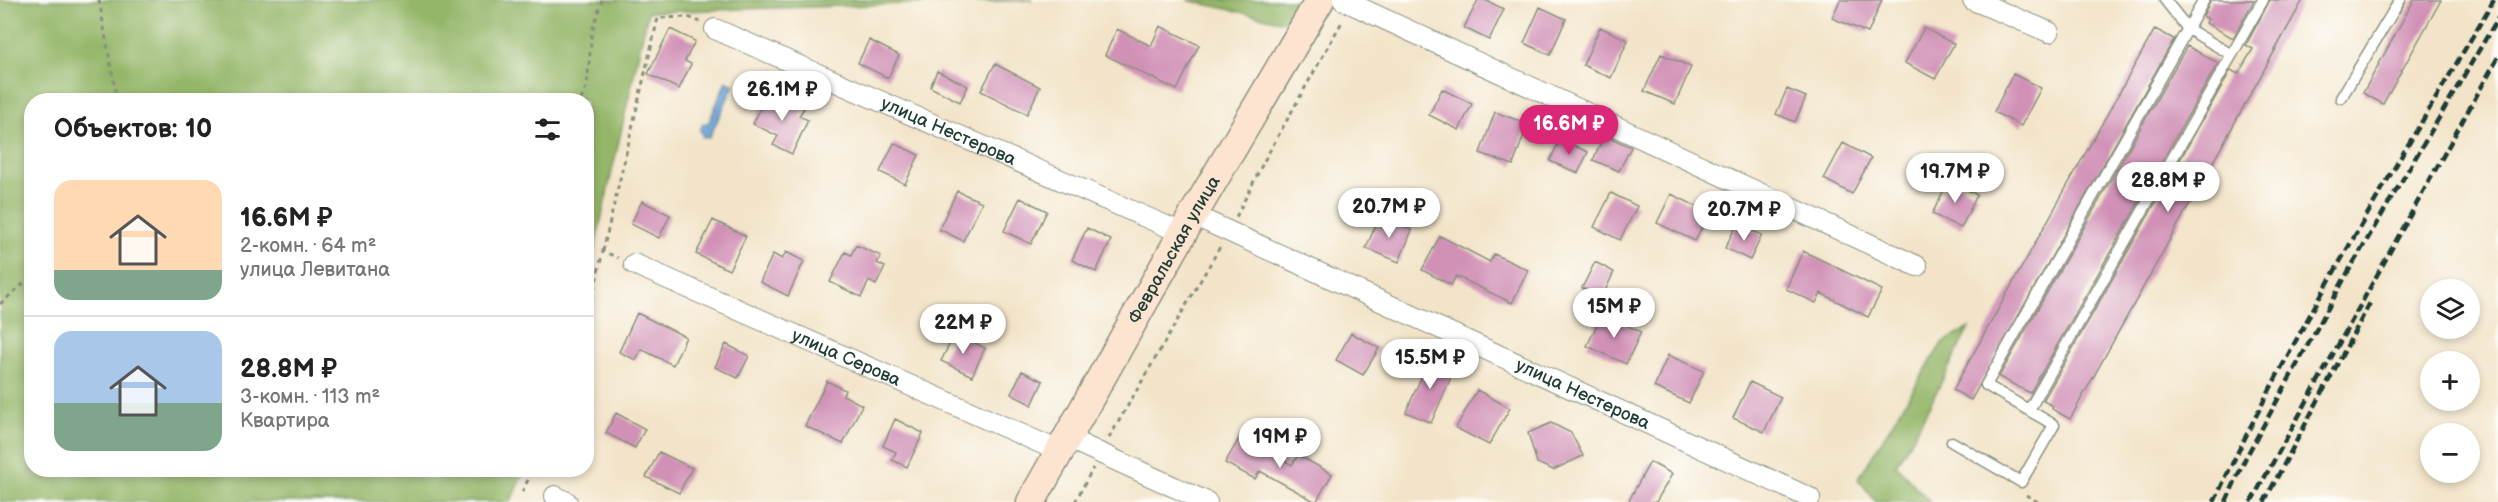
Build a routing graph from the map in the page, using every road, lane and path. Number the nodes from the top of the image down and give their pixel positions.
1 (99, 0) edge
2 (602, 0) edge
3 (1320, 0) edge
4 (1973, 0) edge
5 (2165, 0) edge
6 (2204, 0) edge
7 (2263, 0) edge
8 (2400, 0) edge
9 (1347, 3) edge
10 (715, 29) joint
11 (2188, 29) junction
12 (2049, 33) dead end
13 (2232, 55) junction
14 (116, 93) edge
15 (584, 93) edge
16 (2341, 98) dead end
17 (1188, 224) junction
18 (1229, 231) junction
19 (603, 251) junction
20 (634, 264) joint
21 (1917, 266) dead end
22 (24, 283) edge
23 (594, 290) edge
24 (0, 304) edge
25 (2029, 410) junction
26 (1952, 442) dead end
27 (1063, 444) junction
28 (1101, 453) junction
29 (530, 477) edge
30 (522, 492) dead end
31 (1810, 498) dead end
32 (1031, 502) edge
33 (1075, 502) edge
34 (1207, 502) edge

1 - 14 path
2 - 15 path
3 - 17 main road, Февральская улица
4 - 12 street
5 - 11 lane
6 - 11 lane
7 - 13 lane
8 - 16 lane
9 - 18 path
9 - 21 street
10 - 17 street, улица Нестерова
10 - 19 path
11 - 13 lane
11 - 25 lane
13 - 25 lane
17 - 18 street, улица Нестерова
17 - 27 main road, Февральская улица
18 - 28 path
18 - 31 street, улица Нестерова
19 - 20 path
19 - 23 path
20 - 27 street, улица Серова
22 - 24 path
25 - 26 lane
27 - 28 street, улица Серова
27 - 32 main road, Февральская улица
28 - 33 path
28 - 34 street, улица Серова
29 - 30 path

